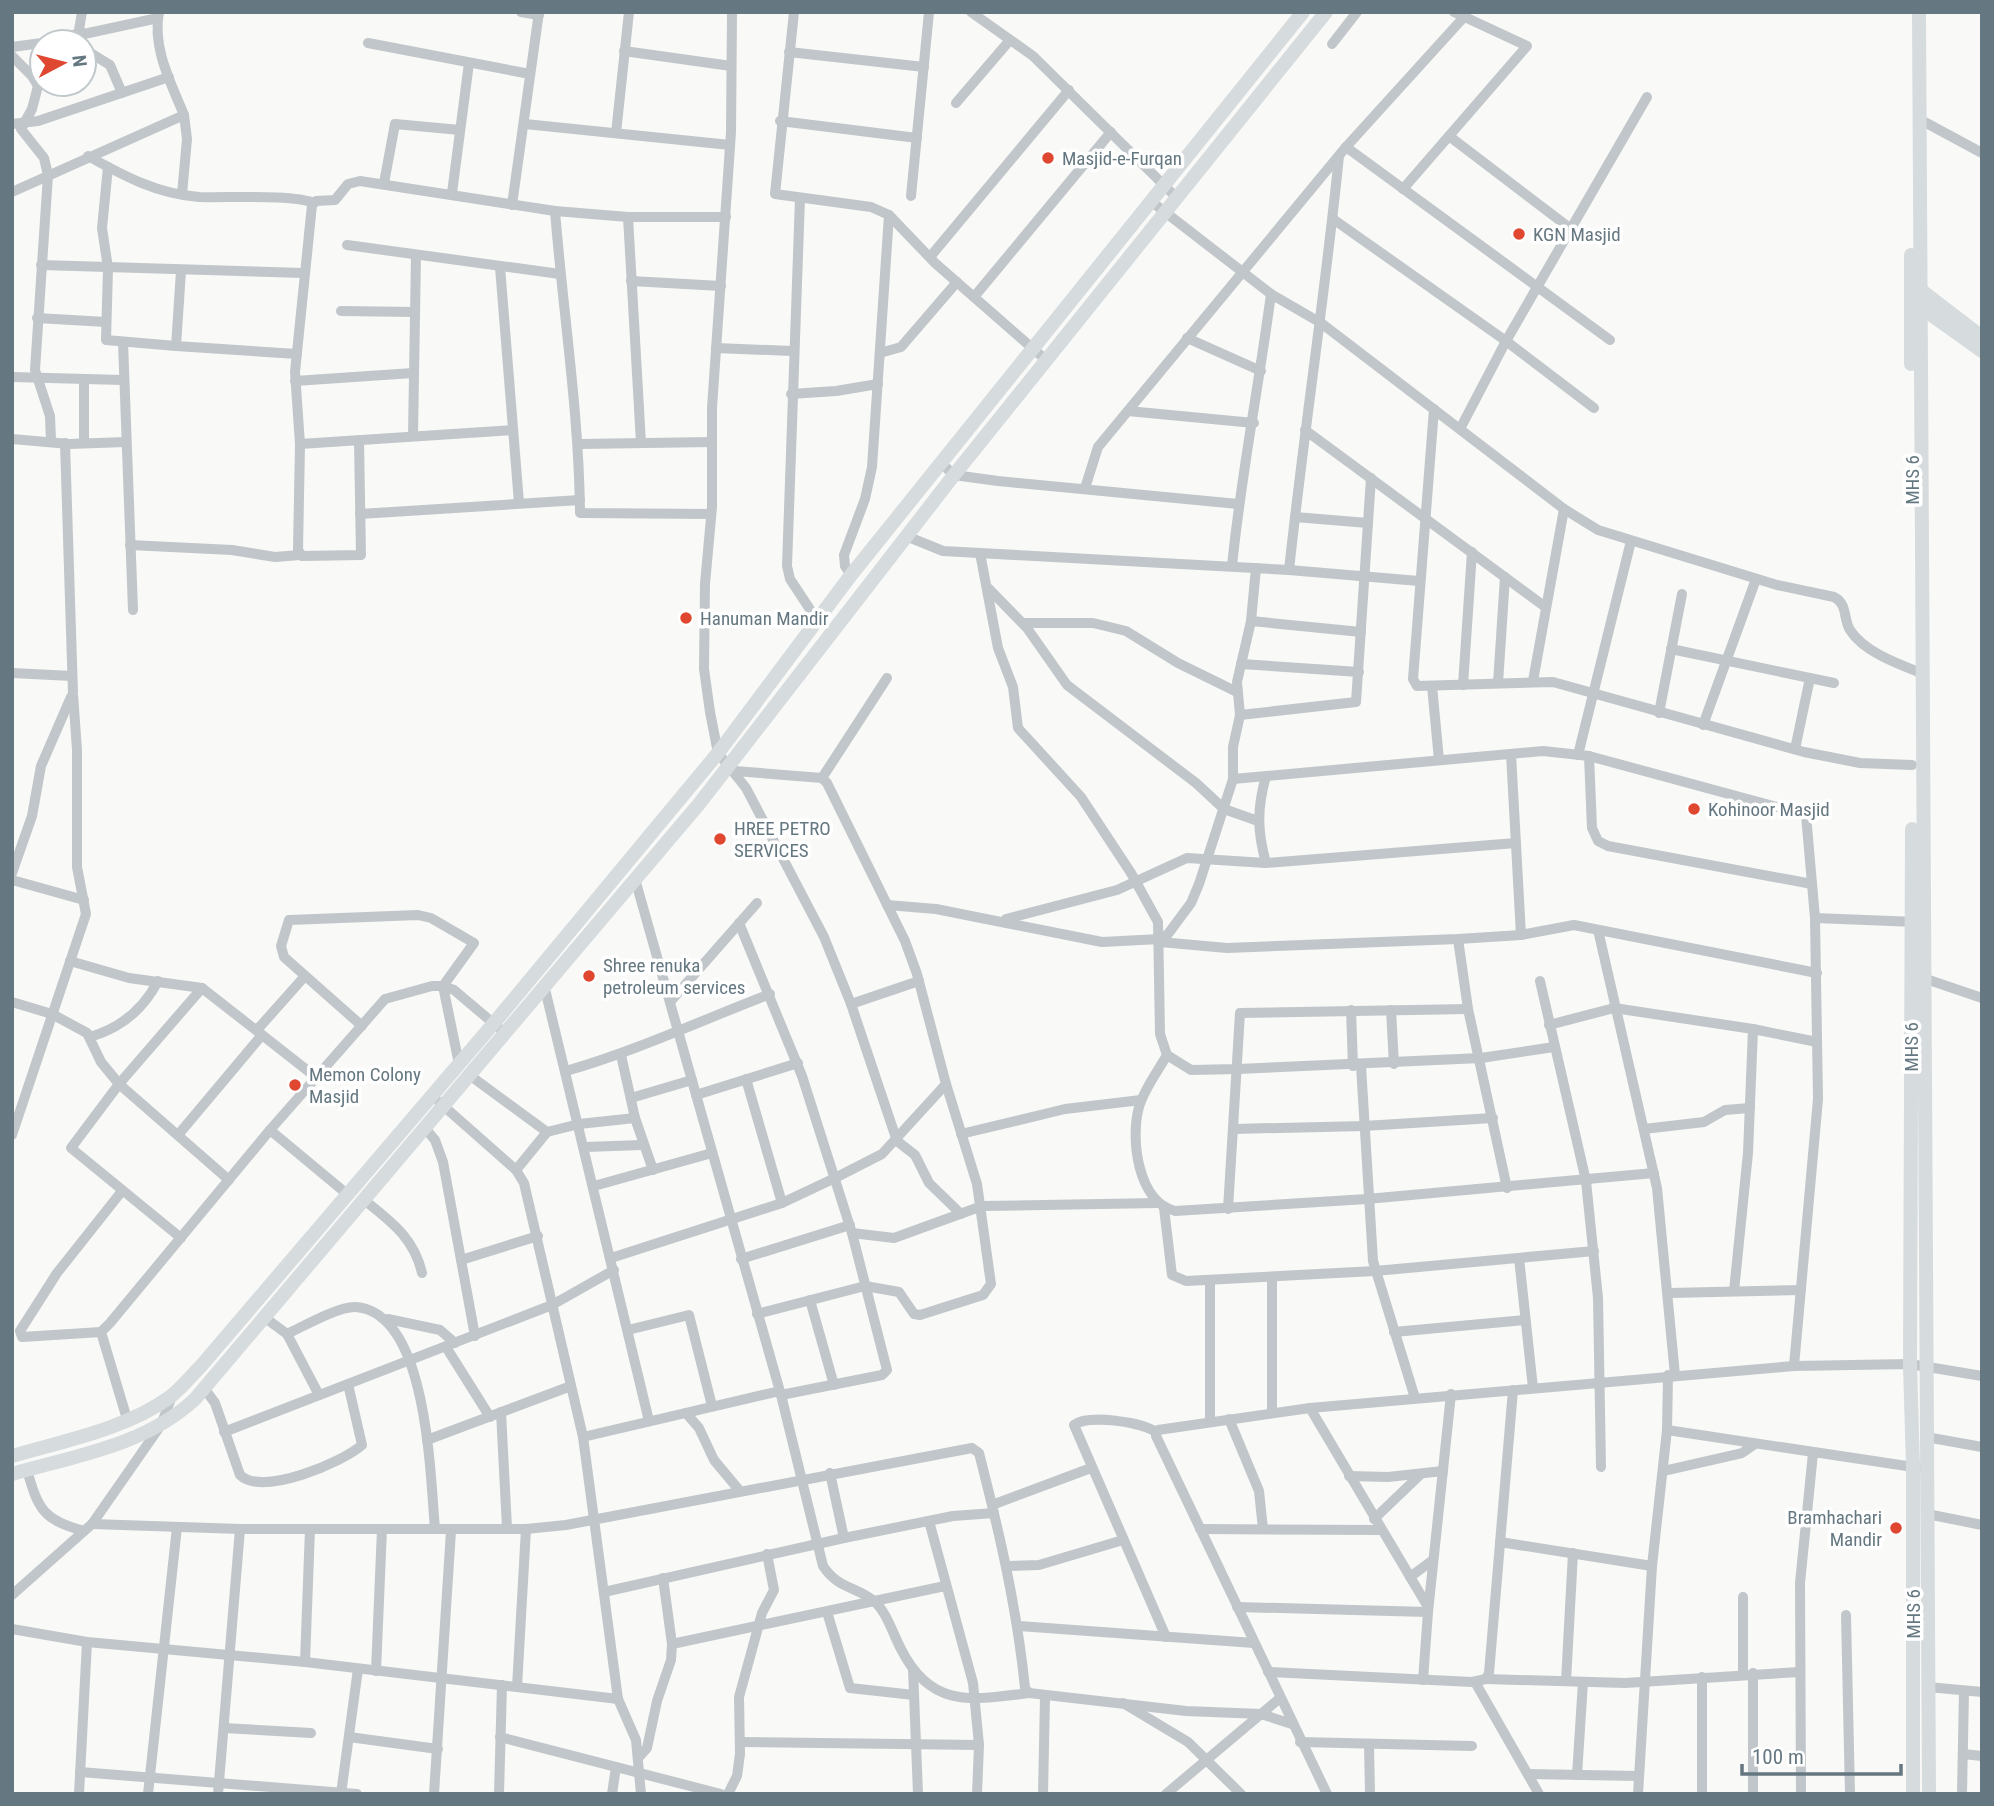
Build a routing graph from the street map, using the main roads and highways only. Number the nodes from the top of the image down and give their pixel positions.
1 (1303, 12) edge
2 (1326, 12) edge
3 (1910, 12) edge
4 (1919, 12) edge
5 (1170, 192) junction
6 (1159, 206) junction
7 (1916, 296) junction
8 (1982, 337) edge
9 (1982, 351) edge
10 (1916, 671) junction
11 (1917, 922) junction
12 (498, 1028) junction
13 (437, 1100) junction
14 (12, 1456) edge
15 (1920, 1467) junction
16 (12, 1474) edge
17 (1913, 1794) edge
18 (1929, 1794) edge

1 - 5 main road
2 - 5 main road
3 - 7 main road
4 - 7 main road
5 - 6 main road
6 - 12 main road
6 - 12 main road
7 - 8 main road
7 - 9 main road
7 - 10 main road
10 - 11 main road
10 - 11 main road, MHS 6
11 - 15 main road, MHS 6
11 - 15 main road
12 - 13 main road
13 - 14 main road
13 - 16 main road
15 - 17 main road, MHS 6
15 - 18 main road

